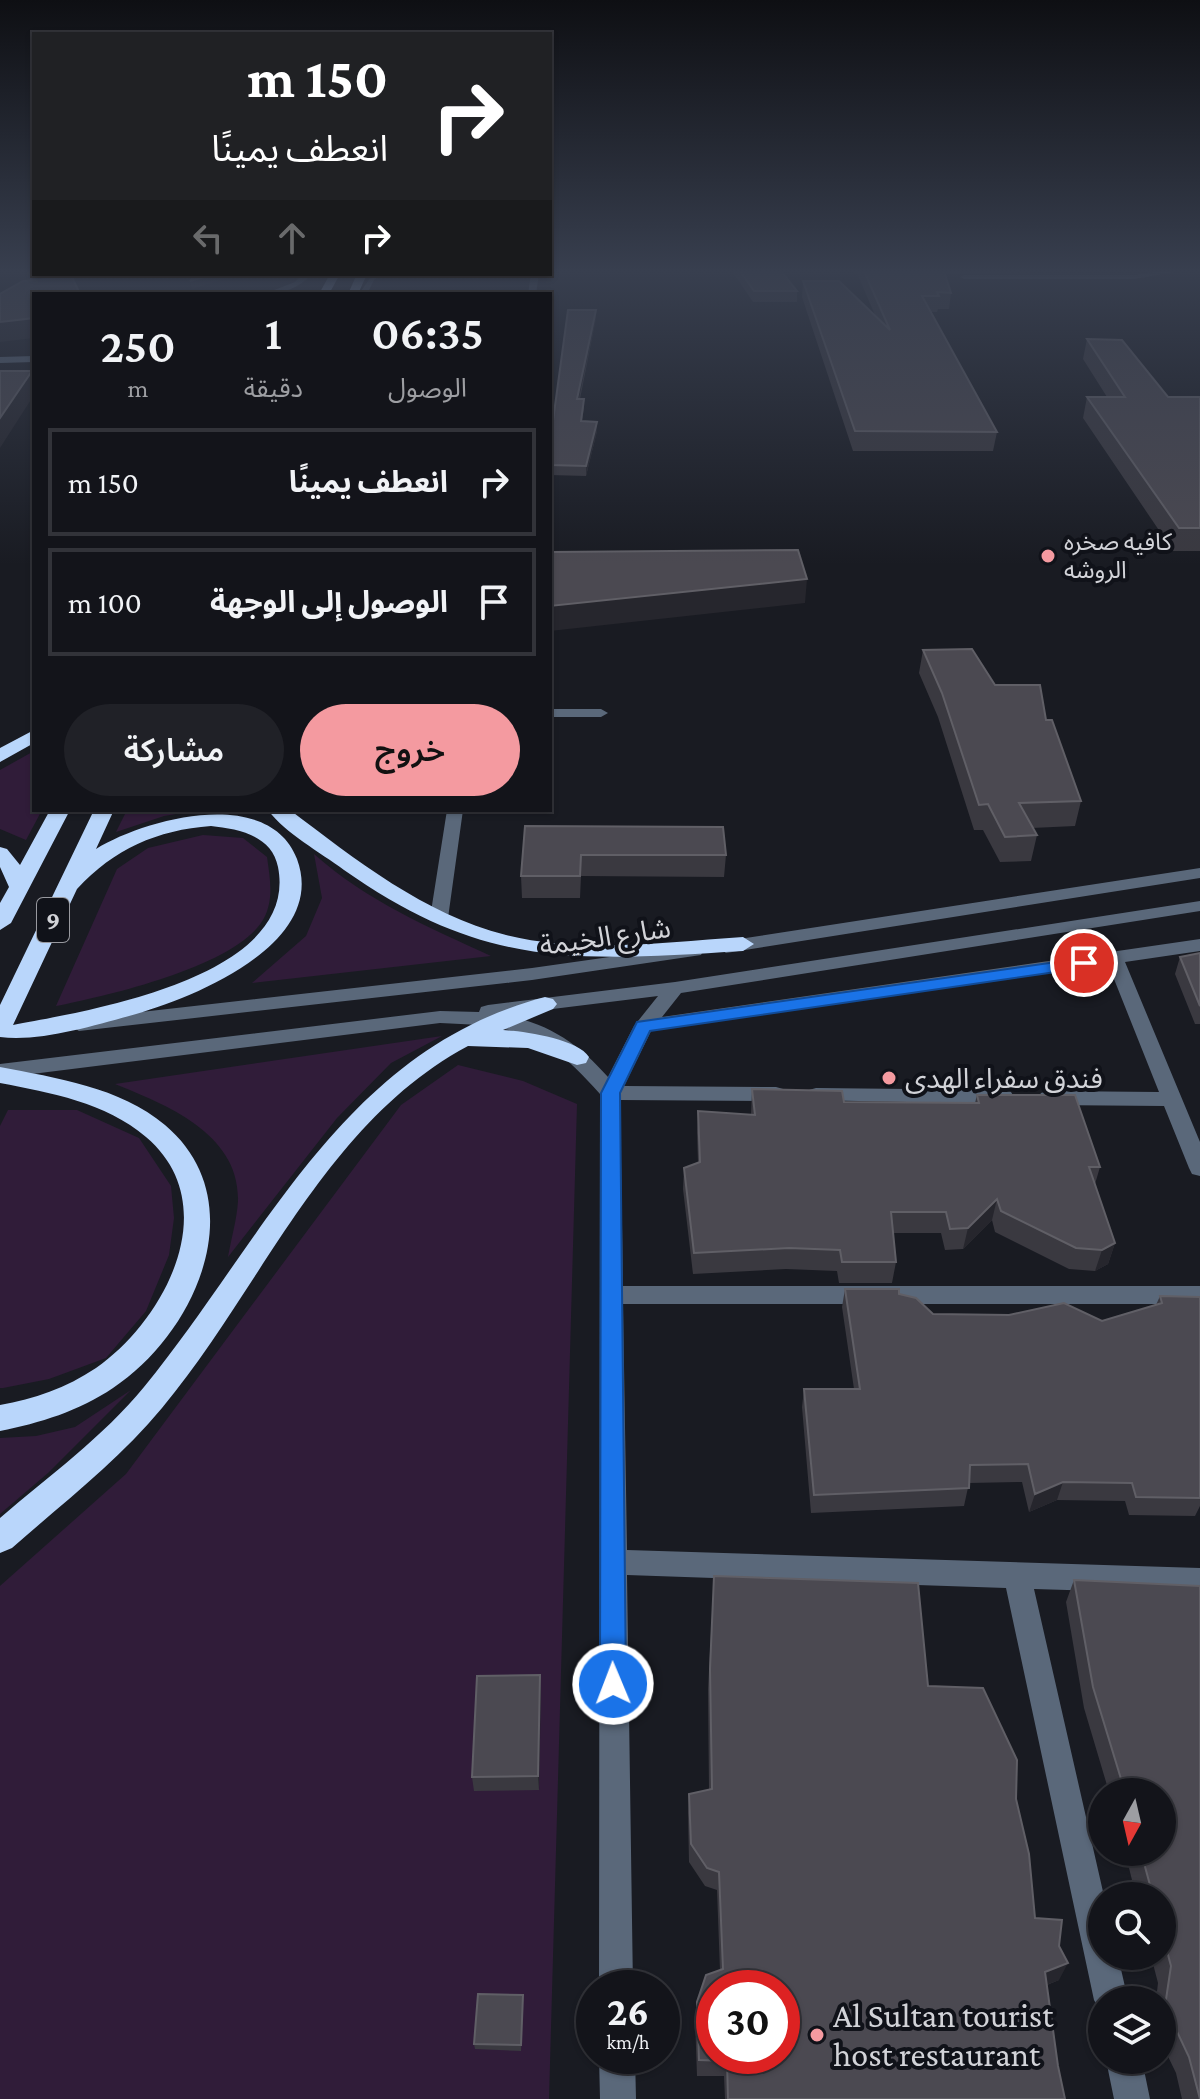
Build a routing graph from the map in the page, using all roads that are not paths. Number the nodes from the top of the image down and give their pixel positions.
1 (552, 713) edge
2 (601, 713) dead end
3 (32, 736) edge
4 (0, 756) edge
5 (59, 812) edge
6 (103, 812) edge
7 (281, 812) edge
8 (455, 812) edge
9 (0, 853) edge
10 (1200, 873) edge
11 (69, 885) junction
12 (19, 886) junction
13 (1200, 906) edge
14 (439, 918) junction
15 (0, 923) edge
16 (743, 944) junction
17 (1200, 945) edge
18 (1115, 959) junction
19 (675, 988) junction
20 (545, 1004) junction
21 (440, 1017) junction
22 (504, 1021) junction
23 (644, 1026) junction
24 (7, 1031) edge
25 (577, 1057) junction
26 (429, 1059) junction
27 (0, 1073) edge
28 (610, 1093) junction
29 (1172, 1099) junction
30 (1200, 1168) edge
31 (612, 1295) junction
32 (1200, 1295) edge
33 (0, 1418) edge
34 (0, 1538) edge
35 (612, 1562) junction
36 (1017, 1575) junction
37 (1200, 1581) edge
38 (616, 1970) edge
39 (1108, 1986) edge
40 (617, 2074) edge
41 (1127, 2074) edge
42 (618, 2099) edge
43 (1132, 2099) edge

1 - 2 street
3 - 4 highway
5 - 12 highway, 9
6 - 11 highway, 9
7 - 14 highway
8 - 14 street
9 - 12 highway
10 - 16 street, شارع الخيمة
11 - 24 highway, 9
11 - 24 highway
12 - 15 highway, 9
13 - 19 street, شارع الخيمة
14 - 16 highway
16 - 24 street, شارع الخيمة
17 - 18 street
18 - 23 street
18 - 29 street
19 - 20 street, شارع الخيمة
19 - 23 street
20 - 21 street, شارع الخيمة
20 - 22 highway
21 - 22 street
21 - 27 street
22 - 25 street
22 - 26 highway
23 - 28 street
25 - 26 highway
25 - 28 street
26 - 34 highway
27 - 33 highway
28 - 29 street
28 - 31 street
29 - 30 street
31 - 32 street
31 - 35 street
35 - 36 street
35 - 38 street
36 - 37 street
36 - 39 street
40 - 42 street
41 - 43 street

